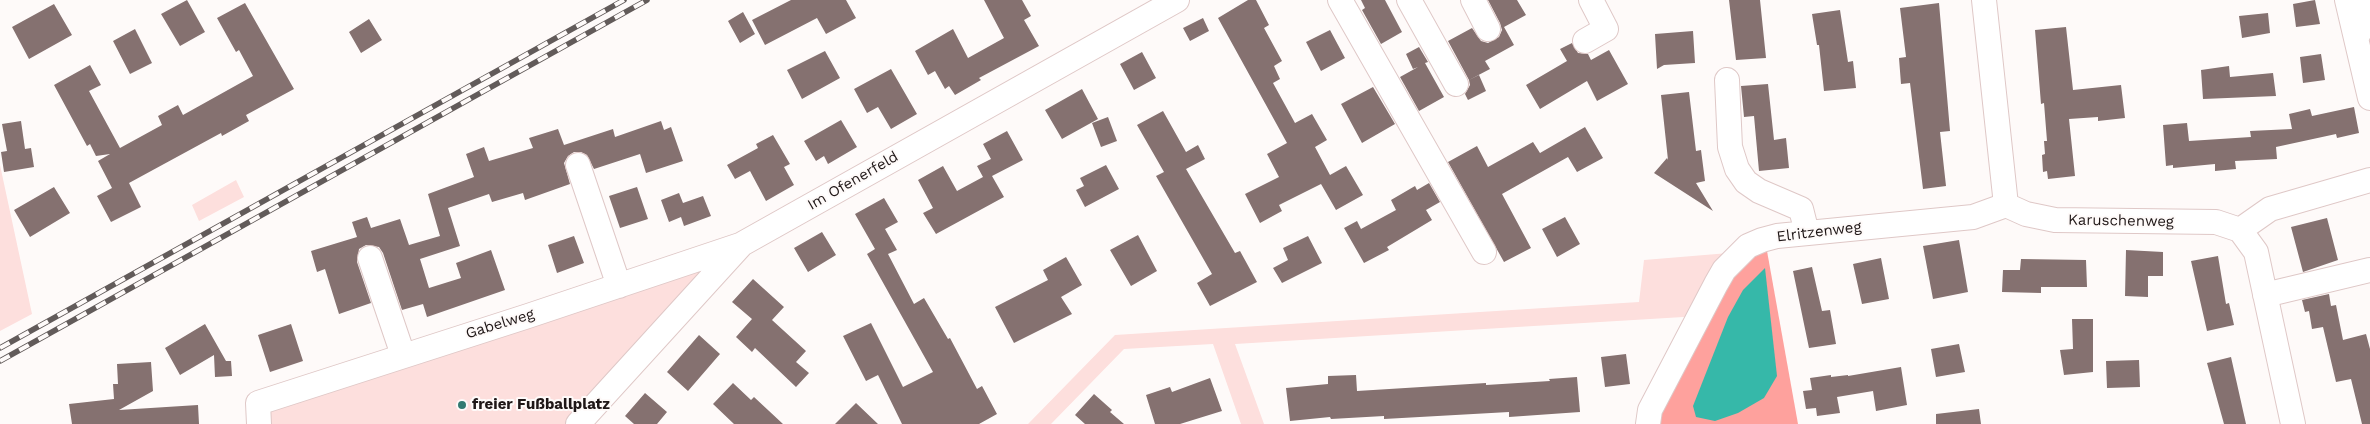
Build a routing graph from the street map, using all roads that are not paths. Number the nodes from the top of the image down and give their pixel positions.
1 (1177, 0) edge
2 (1340, 0) edge
3 (1410, 0) edge
4 (1473, 0) edge
5 (1591, 0) edge
6 (1984, 0) edge
7 (2347, 0) edge
8 (2366, 0) edge
9 (1488, 29) dead end
10 (2357, 37) junction
11 (1585, 41) dead end
12 (1727, 80) dead end
13 (1456, 84) dead end
14 (2370, 98) edge
15 (578, 166) dead end
16 (2370, 180) edge
17 (2006, 205) junction
18 (2240, 230) junction
19 (1807, 233) junction
20 (742, 244) junction
21 (1484, 252) dead end
22 (370, 258) dead end
23 (2370, 270) edge
24 (618, 286) junction
25 (2265, 295) junction
26 (403, 355) junction
27 (259, 413) edge
28 (578, 424) edge
29 (1648, 424) edge
30 (2293, 424) edge

1 - 20 street, Im Ofenerfeld
2 - 21 street
3 - 13 street
4 - 9 street
5 - 11 street
6 - 17 street
7 - 10 street
8 - 10 street
10 - 14 street
12 - 19 street
15 - 24 street
16 - 18 street
17 - 18 street, Karuschenweg
17 - 19 street, Elritzenweg
18 - 25 street
19 - 29 street, Elritzenweg
20 - 24 street, Gabelweg
20 - 28 street, Im Ofenerfeld
22 - 26 street
23 - 25 street
24 - 26 street, Gabelweg
25 - 30 street
26 - 27 street, Gabelweg

